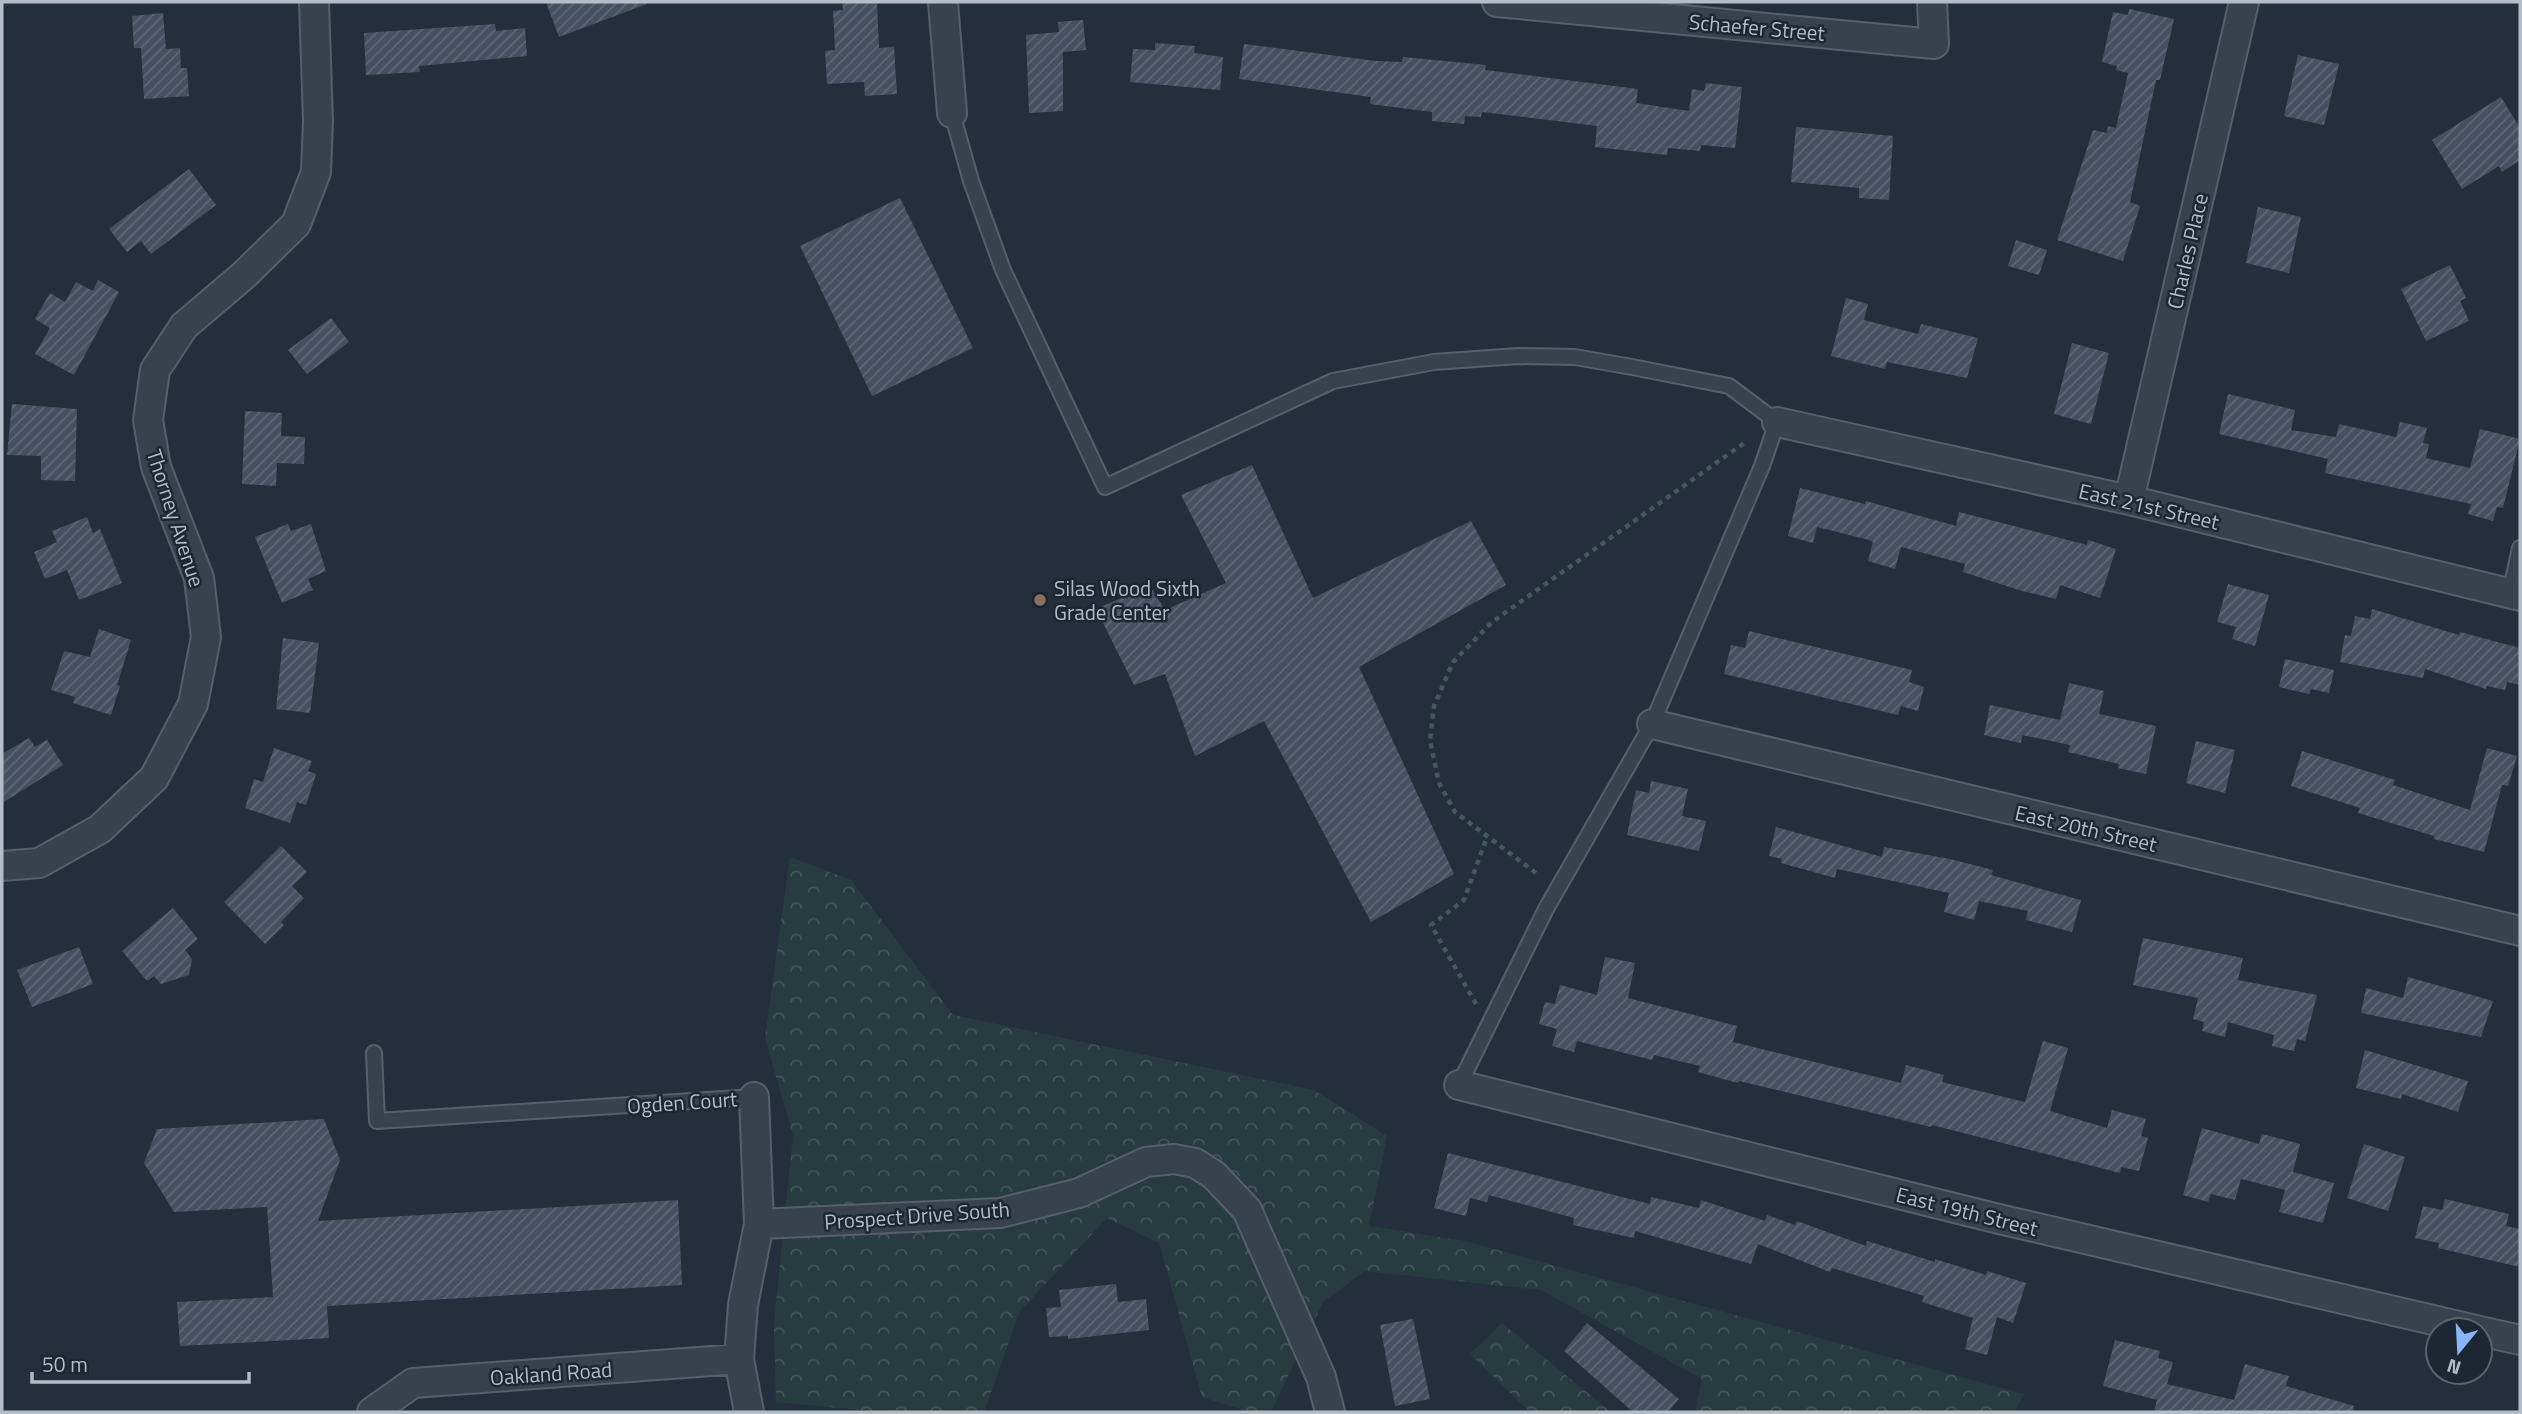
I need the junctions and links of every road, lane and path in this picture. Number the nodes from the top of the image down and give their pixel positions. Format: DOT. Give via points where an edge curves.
graph roads {
  1 [pos="314,2"];
  2 [pos="943,2"];
  3 [pos="1497,2"];
  4 [pos="1932,2"];
  5 [pos="2245,2"];
  6 [pos="1620,8"];
  7 [pos="952,113"];
  8 [pos="1777,422"];
  9 [pos="1752,438"];
  10 [pos="2129,500"];
  11 [pos="2520,548"];
  12 [pos="2515,595"];
  13 [pos="1652,724"];
  14 [pos="1488,837"];
  15 [pos="2,866"];
  16 [pos="1536,873"];
  17 [pos="2520,931"];
  18 [pos="1477,1005"];
  19 [pos="374,1053"];
  20 [pos="1459,1085"];
  21 [pos="754,1097"];
  22 [pos="759,1224"];
  23 [pos="2424,1317"];
  24 [pos="2494,1334"];
  25 [pos="2520,1340"];
  26 [pos="739,1359"];
  27 [pos="372,1412"];
  28 [pos="749,1412"];
  29 [pos="1330,1412"];
  1 -- 15 [label="street, Thorney Avenue" via="316,173 296,224 184,326 155,370 148,420 156,467 199,578 206,637 193,704 155,778 100,828 39,863"];
  2 -- 7 [label="street"];
  3 -- 6 [label="street, Schaefer Street"];
  4 -- 6 [label="street, Schaefer Street" via="1934,44"];
  5 -- 10 [label="street, Charles Place"];
  7 -- 8 [label="lane" via="1003,270 1105,487 1333,381 1434,362 1575,357 1730,386"];
  8 -- 10 [label="street, East 21st Street"];
  8 -- 13 [label="lane"];
  9 -- 14 [label="path" via="1492,622 1453,662 1434,706 1430,740 1439,783 1455,811"];
  10 -- 12 [label="street, East 21st Street"];
  11 -- 12 [label="lane"];
  13 -- 17 [label="street, East 20th Street"];
  13 -- 20 [label="lane" via="1546,909"];
  14 -- 16 [label="path"];
  14 -- 18 [label="path" via="1464,900 1431,925"];
  19 -- 21 [label="lane, Ogden Court" via="377,1121"];
  20 -- 23 [label="street, East 19th Street" via="1999,1219"];
  21 -- 22 [label="street, Ogden Court"];
  22 -- 26 [label="street, Ogden Court" via="743,1306"];
  22 -- 29 [label="street, Prospect Drive South" via="1000,1213 1079,1193 1146,1162 1174,1159 1195,1163 1214,1175 1247,1210 1321,1377"];
  24 -- 25 [label="street, East 19th Street"];
  26 -- 27 [label="street, Oakland Road" via="413,1383"];
  26 -- 28 [label="street, Ogden Court"];
}
